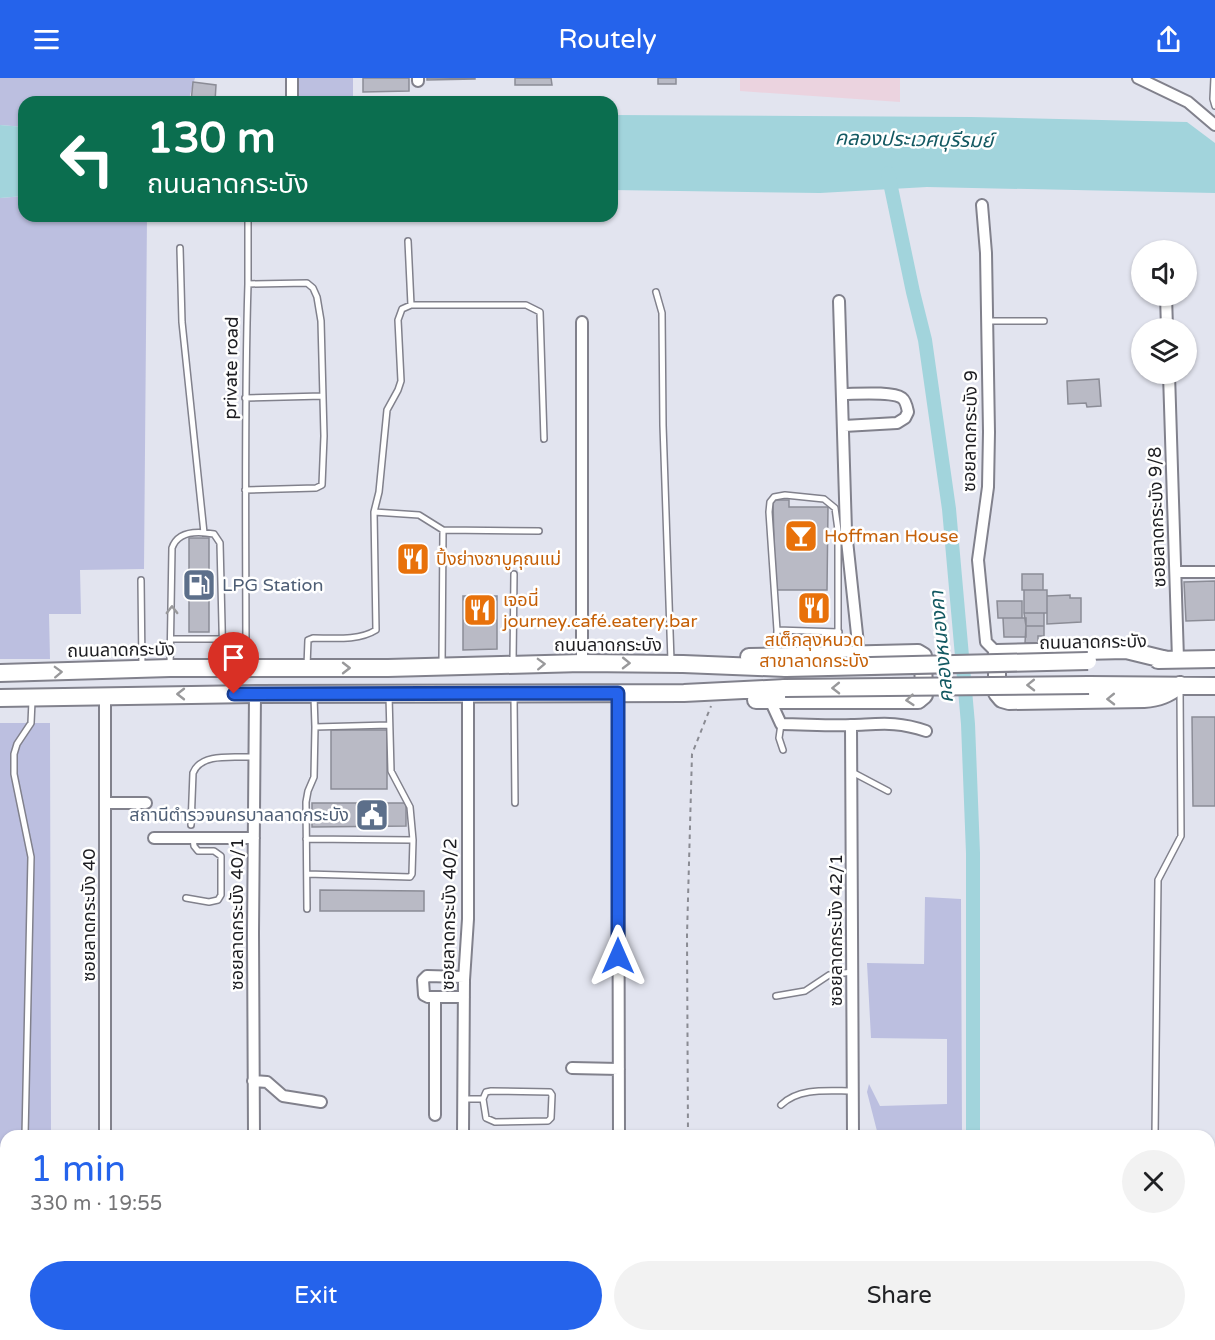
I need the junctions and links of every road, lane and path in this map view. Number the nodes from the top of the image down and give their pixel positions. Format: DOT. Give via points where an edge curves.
graph roads {
  1 [pos="292,78"];
  2 [pos="1138,78"];
  3 [pos="1214,78"];
  4 [pos="292,96"];
  5 [pos="1215,106"];
  6 [pos="1215,125"];
  7 [pos="982,205"];
  8 [pos="248,222"];
  9 [pos="408,241"];
  10 [pos="180,248"];
  11 [pos="248,284"];
  12 [pos="656,292"];
  13 [pos="839,301"];
  14 [pos="411,305"];
  15 [pos="987,321"];
  16 [pos="1044,321"];
  17 [pos="582,322"];
  18 [pos="1169,384"];
  19 [pos="843,394"];
  20 [pos="323,396"];
  21 [pos="245,398"];
  22 [pos="844,426"];
  23 [pos="544,439"];
  24 [pos="245,490"];
  25 [pos="374,512"];
  26 [pos="443,530"];
  27 [pos="539,531"];
  28 [pos="204,533"];
  29 [pos="1215,572"];
  30 [pos="1176,573"];
  31 [pos="514,574"];
  32 [pos="141,580"];
  33 [pos="777,630"];
  34 [pos="839,632"];
  35 [pos="172,639"];
  36 [pos="224,639"];
  37 [pos="997,652"];
  38 [pos="838,653"];
  39 [pos="859,653"];
  40 [pos="1215,659"];
  41 [pos="1173,660"];
  42 [pos="781,662"];
  43 [pos="582,663"];
  44 [pos="677,664"];
  45 [pos="513,665"];
  46 [pos="442,667"];
  47 [pos="170,668"];
  48 [pos="246,668"];
  49 [pos="307,668"];
  50 [pos="388,668"];
  51 [pos="141,669"];
  52 [pos="223,669"];
  53 [pos="0,673"];
  54 [pos="1180,685"];
  55 [pos="1215,686"];
  56 [pos="514,692"];
  57 [pos="468,693"];
  58 [pos="618,693"];
  59 [pos="684,693"];
  60 [pos="255,694"];
  61 [pos="389,694"];
  62 [pos="105,695"];
  63 [pos="314,695"];
  64 [pos="32,696"];
  65 [pos="0,698"];
  66 [pos="714,698"];
  67 [pos="770,700"];
  68 [pos="781,724"];
  69 [pos="389,725"];
  70 [pos="850,725"];
  71 [pos="315,727"];
  72 [pos="926,731"];
  73 [pos="783,750"];
  74 [pos="255,757"];
  75 [pos="852,772"];
  76 [pos="888,790"];
  77 [pos="106,803"];
  78 [pos="146,803"];
  79 [pos="515,804"];
  80 [pos="190,825"];
  81 [pos="154,838"];
  82 [pos="193,838"];
  83 [pos="254,838"];
  84 [pos="306,839"];
  85 [pos="413,840"];
  86 [pos="307,874"];
  87 [pos="186,898"];
  88 [pos="307,909"];
  89 [pos="852,972"];
  90 [pos="464,977"];
  91 [pos="776,996"];
  92 [pos="435,997"];
  93 [pos="464,997"];
  94 [pos="572,1068"];
  95 [pos="619,1069"];
  96 [pos="253,1081"];
  97 [pos="853,1091"];
  98 [pos="463,1099"];
  99 [pos="483,1099"];
  100 [pos="321,1102"];
  101 [pos="781,1105"];
  102 [pos="435,1115"];
  103 [pos="25,1130"];
  104 [pos="105,1130"];
  105 [pos="254,1130"];
  106 [pos="463,1130"];
  107 [pos="619,1130"];
  108 [pos="688,1130"];
  109 [pos="853,1130"];
  110 [pos="1155,1130"];
  1 -- 4 [label="street"];
  2 -- 6 [label="street" via="1188,102"];
  3 -- 5 [label="lane"];
  7 -- 15 [label="street, ซอยลาดกระบัง 9"];
  8 -- 11 [label="lane, private road"];
  9 -- 14 [label="lane"];
  10 -- 28 [label="lane" via="182,322"];
  11 -- 20 [label="lane" via="307,283 313,288 321,321"];
  11 -- 21 [label="lane, private road"];
  12 -- 44 [label="lane" via="662,313"];
  13 -- 19 [label="street"];
  14 -- 23 [label="lane" via="526,304 540,312"];
  14 -- 25 [label="lane" via="402,309 398,320 401,381 387,411"];
  15 -- 16 [label="lane"];
  15 -- 37 [label="street, ซอยลาดกระบัง 9" via="989,464 978,560 987,642"];
  17 -- 43 [label="street"];
  18 -- 30 [label="street, ซอยลาดกระบัง 9/8"];
  19 -- 22 [label="street"];
  19 -- 22 [label="street" via="902,398 908,412 897,423"];
  20 -- 21 [label="lane"];
  20 -- 24 [label="lane" via="320,487"];
  21 -- 24 [label="lane, private road"];
  22 -- 39 [label="street" via="846,531"];
  24 -- 48 [label="lane, private road"];
  25 -- 26 [label="lane" via="419,515"];
  25 -- 49 [label="lane" via="376,630 351,637 308,640"];
  26 -- 27 [label="lane"];
  26 -- 46 [label="lane"];
  35 -- 28 [label="lane, one-way" via="172,548 178,537"];
  28 -- 36 [label="lane" via="214,534 220,543"];
  29 -- 30 [label="street"];
  30 -- 41 [label="street, ซอยลาดกระบัง 9/8"];
  31 -- 45 [label="lane"];
  32 -- 51 [label="lane"];
  33 -- 34 [label="lane"];
  33 -- 34 [label="lane" via="769,512 774,497 784,495 824,498 835,508"];
  33 -- 42 [label="lane"];
  34 -- 38 [label="lane"];
  35 -- 36 [label="lane"];
  35 -- 47 [label="lane"];
  36 -- 52 [label="lane"];
  37 -- 41 [label="main road" via="1126,650"];
  54 -- 37 [label="main road, one-way" via="1169,694 1152,699 1009,701 997,693"];
  38 -- 39 [label="main road"];
  38 -- 42 [label="main road"];
  39 -- 67 [label="main road, one-way" via="922,654 923,698"];
  40 -- 41 [label="main road, ถนนลาดกระบัง"];
  41 -- 42 [label="main road, ถนนลาดกระบัง, bridge"];
  42 -- 44 [label="main road, ถนนลาดกระบัง"];
  43 -- 44 [label="main road, ถนนลาดกระบัง, one-way"];
  45 -- 43 [label="main road, ถนนลาดกระบัง, one-way"];
  45 -- 46 [label="main road, ถนนลาดกระบัง"];
  46 -- 50 [label="main road, ถนนลาดกระบัง"];
  47 -- 51 [label="main road, ถนนลาดกระบัง"];
  47 -- 52 [label="main road, ถนนลาดกระบัง"];
  48 -- 49 [label="main road, ถนนลาดกระบัง"];
  48 -- 52 [label="main road, ถนนลาดกระบัง"];
  49 -- 50 [label="main road, ถนนลาดกระบัง, one-way"];
  50 -- 61 [label="main road"];
  53 -- 51 [label="main road, ถนนลาดกระบัง, one-way"];
  54 -- 55 [label="main road"];
  54 -- 59 [label="main road, one-way, bridge" via="785,688"];
  54 -- 110 [label="lane" via="1181,836 1158,880"];
  56 -- 57 [label="main road"];
  56 -- 58 [label="main road"];
  56 -- 79 [label="lane"];
  57 -- 61 [label="main road"];
  57 -- 90 [label="street, ซอยลาดกระบัง 40/2" via="468,920"];
  58 -- 59 [label="main road"];
  58 -- 95 [label="street"];
  59 -- 66 [label="main road"];
  60 -- 62 [label="main road, one-way"];
  60 -- 63 [label="main road"];
  60 -- 74 [label="street, ซอยลาดกระบัง 40/1"];
  61 -- 63 [label="main road"];
  61 -- 69 [label="lane"];
  62 -- 64 [label="main road"];
  62 -- 77 [label="street, ซอยลาดกระบัง 40"];
  63 -- 71 [label="lane"];
  64 -- 65 [label="main road"];
  64 -- 103 [label="lane" via="31,723 14,754 14,774 31,857"];
  66 -- 67 [label="main road"];
  66 -- 108 [label="path" via="692,754 687,935"];
  67 -- 68 [label="street"];
  68 -- 70 [label="street"];
  68 -- 73 [label="lane" via="779,738"];
  69 -- 71 [label="lane"];
  69 -- 85 [label="lane" via="391,771 410,807"];
  70 -- 72 [label="street" via="908,724"];
  70 -- 75 [label="street, ซอยลาดกระบัง 42/1"];
  71 -- 84 [label="lane" via="314,777 306,802"];
  74 -- 80 [label="lane" via="210,759 195,766"];
  74 -- 83 [label="street, ซอยลาดกระบัง 40/1"];
  75 -- 76 [label="lane"];
  75 -- 89 [label="street, ซอยลาดกระบัง 42/1"];
  77 -- 78 [label="street"];
  77 -- 104 [label="street, ซอยลาดกระบัง 40"];
  81 -- 82 [label="street"];
  82 -- 83 [label="street"];
  82 -- 87 [label="lane" via="198,851 214,851 221,856 221,895 209,902"];
  83 -- 96 [label="street, ซอยลาดกระบัง 40/1"];
  84 -- 85 [label="lane"];
  84 -- 86 [label="lane"];
  85 -- 86 [label="lane" via="410,877"];
  86 -- 88 [label="lane"];
  89 -- 91 [label="lane" via="829,975 805,991"];
  89 -- 97 [label="street, ซอยลาดกระบัง 42/1"];
  90 -- 92 [label="street" via="424,977 424,995"];
  90 -- 93 [label="street, ซอยลาดกระบัง 40/2"];
  92 -- 93 [label="street"];
  92 -- 102 [label="street"];
  93 -- 98 [label="street, ซอยลาดกระบัง 40/2"];
  94 -- 95 [label="street"];
  95 -- 107 [label="street"];
  96 -- 100 [label="street" via="267,1082 283,1096"];
  96 -- 105 [label="street, ซอยลาดกระบัง 40/1"];
  97 -- 101 [label="lane" via="800,1094"];
  97 -- 109 [label="street, ซอยลาดกระบัง 42/1"];
  98 -- 99 [label="lane"];
  98 -- 106 [label="street, ซอยลาดกระบัง 40/2"];
  99 -- 99 [label="lane" via="486,1118 495,1122 551,1118 550,1092 491,1090"];
}
